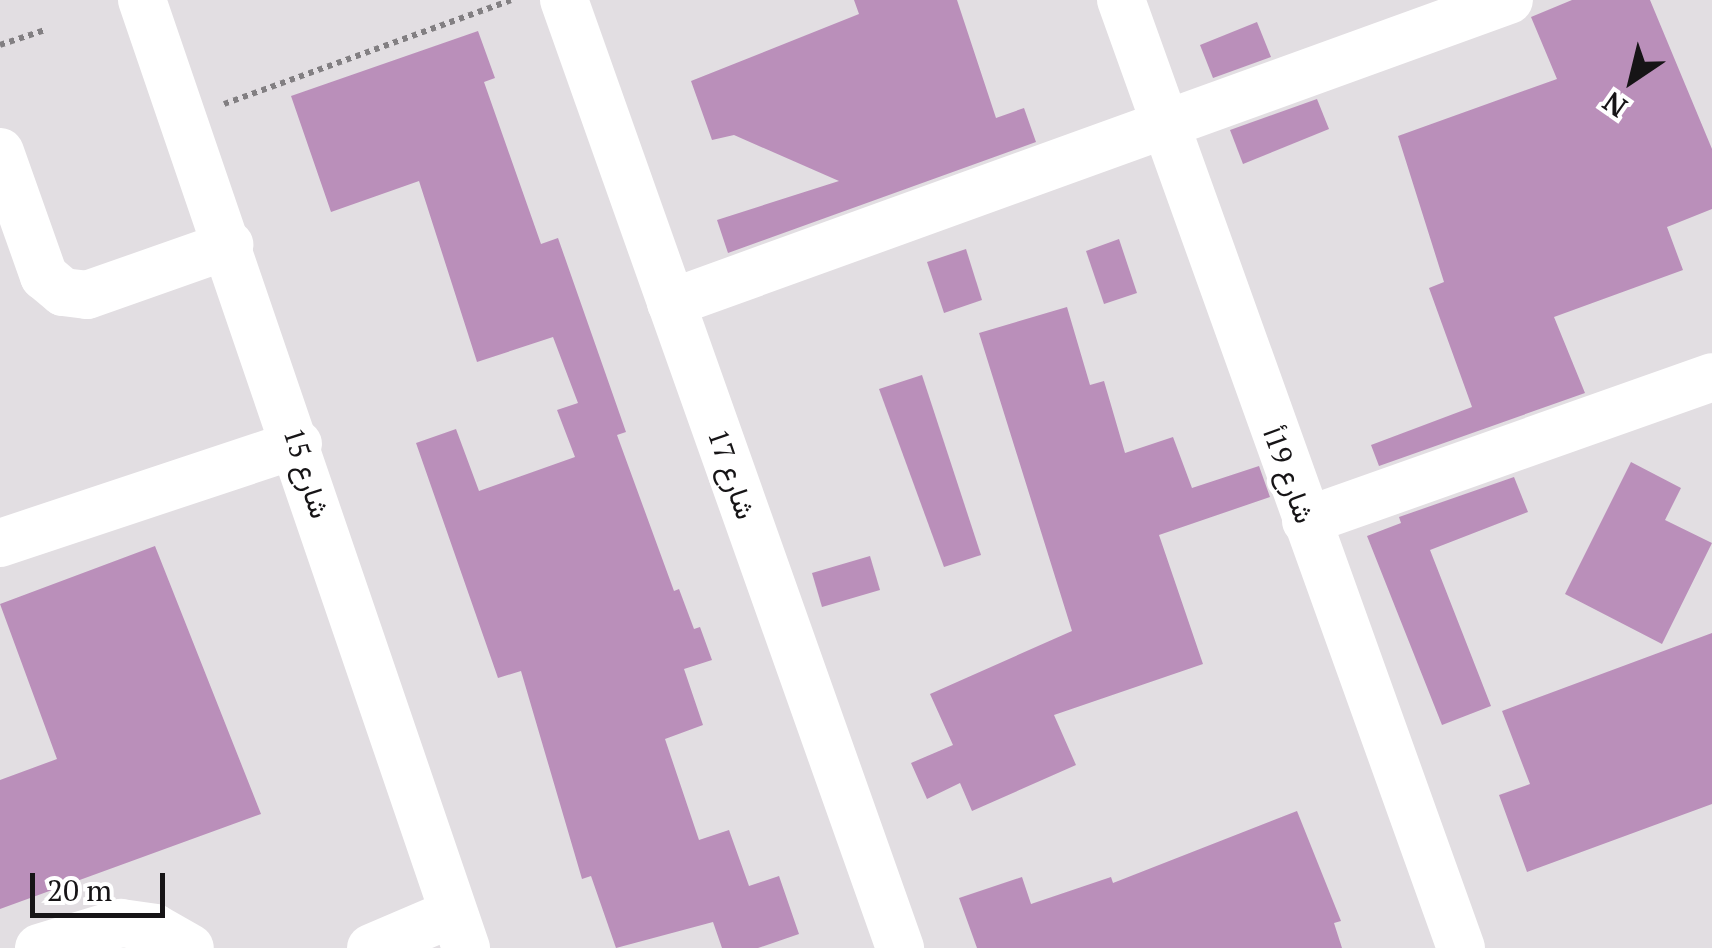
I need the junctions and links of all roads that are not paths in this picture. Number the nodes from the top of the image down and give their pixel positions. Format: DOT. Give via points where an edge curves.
graph roads {
  1 [pos="142,0"];
  2 [pos="564,0"];
  3 [pos="1121,0"];
  4 [pos="1508,0"];
  5 [pos="1164,125"];
  6 [pos="0,152"];
  7 [pos="229,245"];
  8 [pos="672,303"];
  9 [pos="1712,377"];
  10 [pos="298,444"];
  11 [pos="1306,521"];
  12 [pos="0,543"];
  13 [pos="459,930"];
  14 [pos="39,948"];
  15 [pos="190,948"];
  16 [pos="371,948"];
  17 [pos="900,948"];
  18 [pos="1461,948"];
  1 -- 7 [label="street, شارع 15"];
  2 -- 8 [label="street, شارع 17"];
  3 -- 5 [label="street, شارع 19أ"];
  4 -- 5 [label="street"];
  5 -- 8 [label="street"];
  5 -- 11 [label="street, شارع 19أ"];
  6 -- 7 [label="street" via="52,285 87,295"];
  7 -- 10 [label="street, شارع 15"];
  8 -- 17 [label="street, شارع 17"];
  9 -- 11 [label="street"];
  10 -- 12 [label="street"];
  10 -- 13 [label="street, شارع 15"];
  11 -- 18 [label="street, شارع 19أ"];
  13 -- 16 [label="street"];
  14 -- 15 [label="street" via="121,924 155,928"];
}
